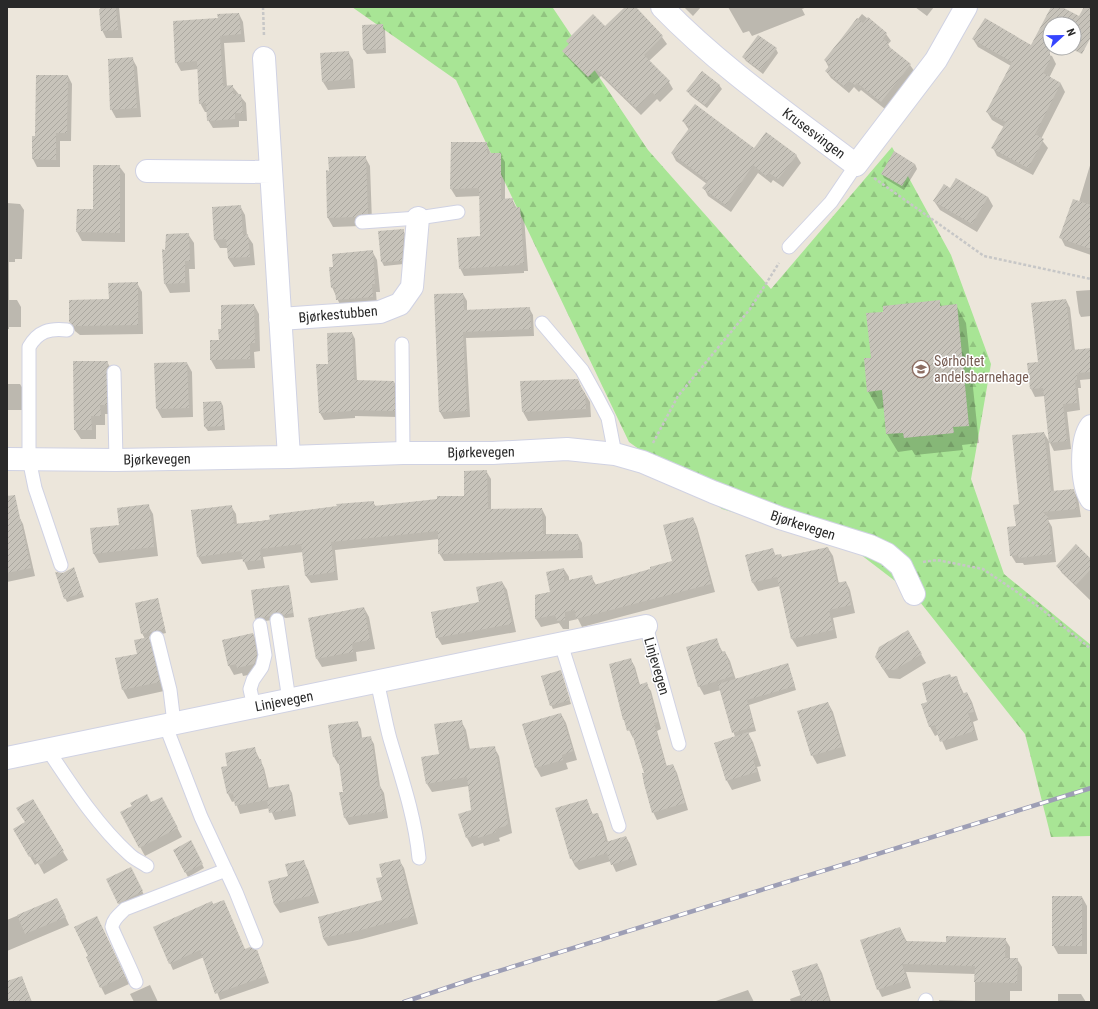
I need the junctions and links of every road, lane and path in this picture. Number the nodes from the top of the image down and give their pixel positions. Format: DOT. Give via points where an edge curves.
graph roads {
  1 [pos="263,7"];
  2 [pos="662,7"];
  3 [pos="966,7"];
  4 [pos="264,58"];
  5 [pos="856,165"];
  6 [pos="147,171"];
  7 [pos="272,172"];
  8 [pos="458,212"];
  9 [pos="418,218"];
  10 [pos="362,222"];
  11 [pos="789,247"];
  12 [pos="1091,279"];
  13 [pos="280,319"];
  14 [pos="542,322"];
  15 [pos="67,330"];
  16 [pos="402,344"];
  17 [pos="114,372"];
  18 [pos="1091,426"];
  19 [pos="403,453"];
  20 [pos="615,454"];
  21 [pos="289,457"];
  22 [pos="29,458"];
  23 [pos="7,459"];
  24 [pos="116,460"];
  25 [pos="644,462"];
  26 [pos="1091,499"];
  27 [pos="61,565"];
  28 [pos="901,566"];
  29 [pos="914,594"];
  30 [pos="277,620"];
  31 [pos="260,625"];
  32 [pos="646,626"];
  33 [pos="157,638"];
  34 [pos="561,644"];
  35 [pos="1091,649"];
  36 [pos="377,682"];
  37 [pos="288,700"];
  38 [pos="254,707"];
  39 [pos="169,723"];
  40 [pos="679,744"];
  41 [pos="48,750"];
  42 [pos="7,758"];
  43 [pos="619,826"];
  44 [pos="419,858"];
  45 [pos="147,866"];
  46 [pos="226,870"];
  47 [pos="256,942"];
  48 [pos="136,982"];
  1 -- 4 [label="path"];
  2 -- 5 [label="street, Krusesvingen" via="686,32 740,76"];
  3 -- 5 [label="street, Krusesvingen" via="936,60"];
  4 -- 7 [label="street, Bjørkestubben"];
  5 -- 11 [label="lane" via="831,202"];
  5 -- 12 [label="path" via="984,256"];
  6 -- 7 [label="street"];
  7 -- 13 [label="street, Bjørkestubben"];
  8 -- 9 [label="lane"];
  9 -- 10 [label="lane"];
  9 -- 13 [label="street, Bjørkestubben" via="412,288 400,304 380,312"];
  11 -- 25 [label="path" via="750,309 678,396"];
  13 -- 21 [label="street, Bjørkestubben"];
  14 -- 20 [label="lane" via="582,370 597,397 608,418"];
  15 -- 22 [label="lane" via="46,330 33,340 29,347"];
  16 -- 19 [label="lane"];
  17 -- 24 [label="lane"];
  18 -- 26 [label="street" via="1087,432 1083,465 1087,493"];
  19 -- 20 [label="street, Bjørkevegen" via="567,449"];
  19 -- 21 [label="street, Bjørkevegen"];
  20 -- 25 [label="street, Bjørkevegen"];
  21 -- 24 [label="street, Bjørkevegen"];
  22 -- 23 [label="street, Bjørkevegen"];
  22 -- 24 [label="street, Bjørkevegen"];
  22 -- 27 [label="lane" via="35,488"];
  25 -- 28 [label="street, Bjørkevegen" via="780,518 870,546 887,554"];
  28 -- 29 [label="street, Bjørkevegen"];
  28 -- 35 [label="path" via="937,560 983,569 1039,607"];
  30 -- 37 [label="lane"];
  31 -- 38 [label="lane" via="265,656 250,689"];
  32 -- 34 [label="street, Linjevegen"];
  32 -- 40 [label="lane, Linjevegen"];
  33 -- 39 [label="lane" via="170,690"];
  34 -- 36 [label="street, Linjevegen"];
  34 -- 43 [label="lane"];
  36 -- 37 [label="street, Linjevegen"];
  36 -- 44 [label="lane" via="390,738 408,795"];
  37 -- 38 [label="street, Linjevegen"];
  38 -- 39 [label="street, Linjevegen"];
  39 -- 41 [label="street, Linjevegen"];
  39 -- 46 [label="lane" via="201,817"];
  41 -- 42 [label="street, Linjevegen"];
  41 -- 45 [label="lane" via="113,837 130,856"];
  46 -- 47 [label="lane"];
  46 -- 48 [label="lane" via="125,909 116,917 112,927"];
}
